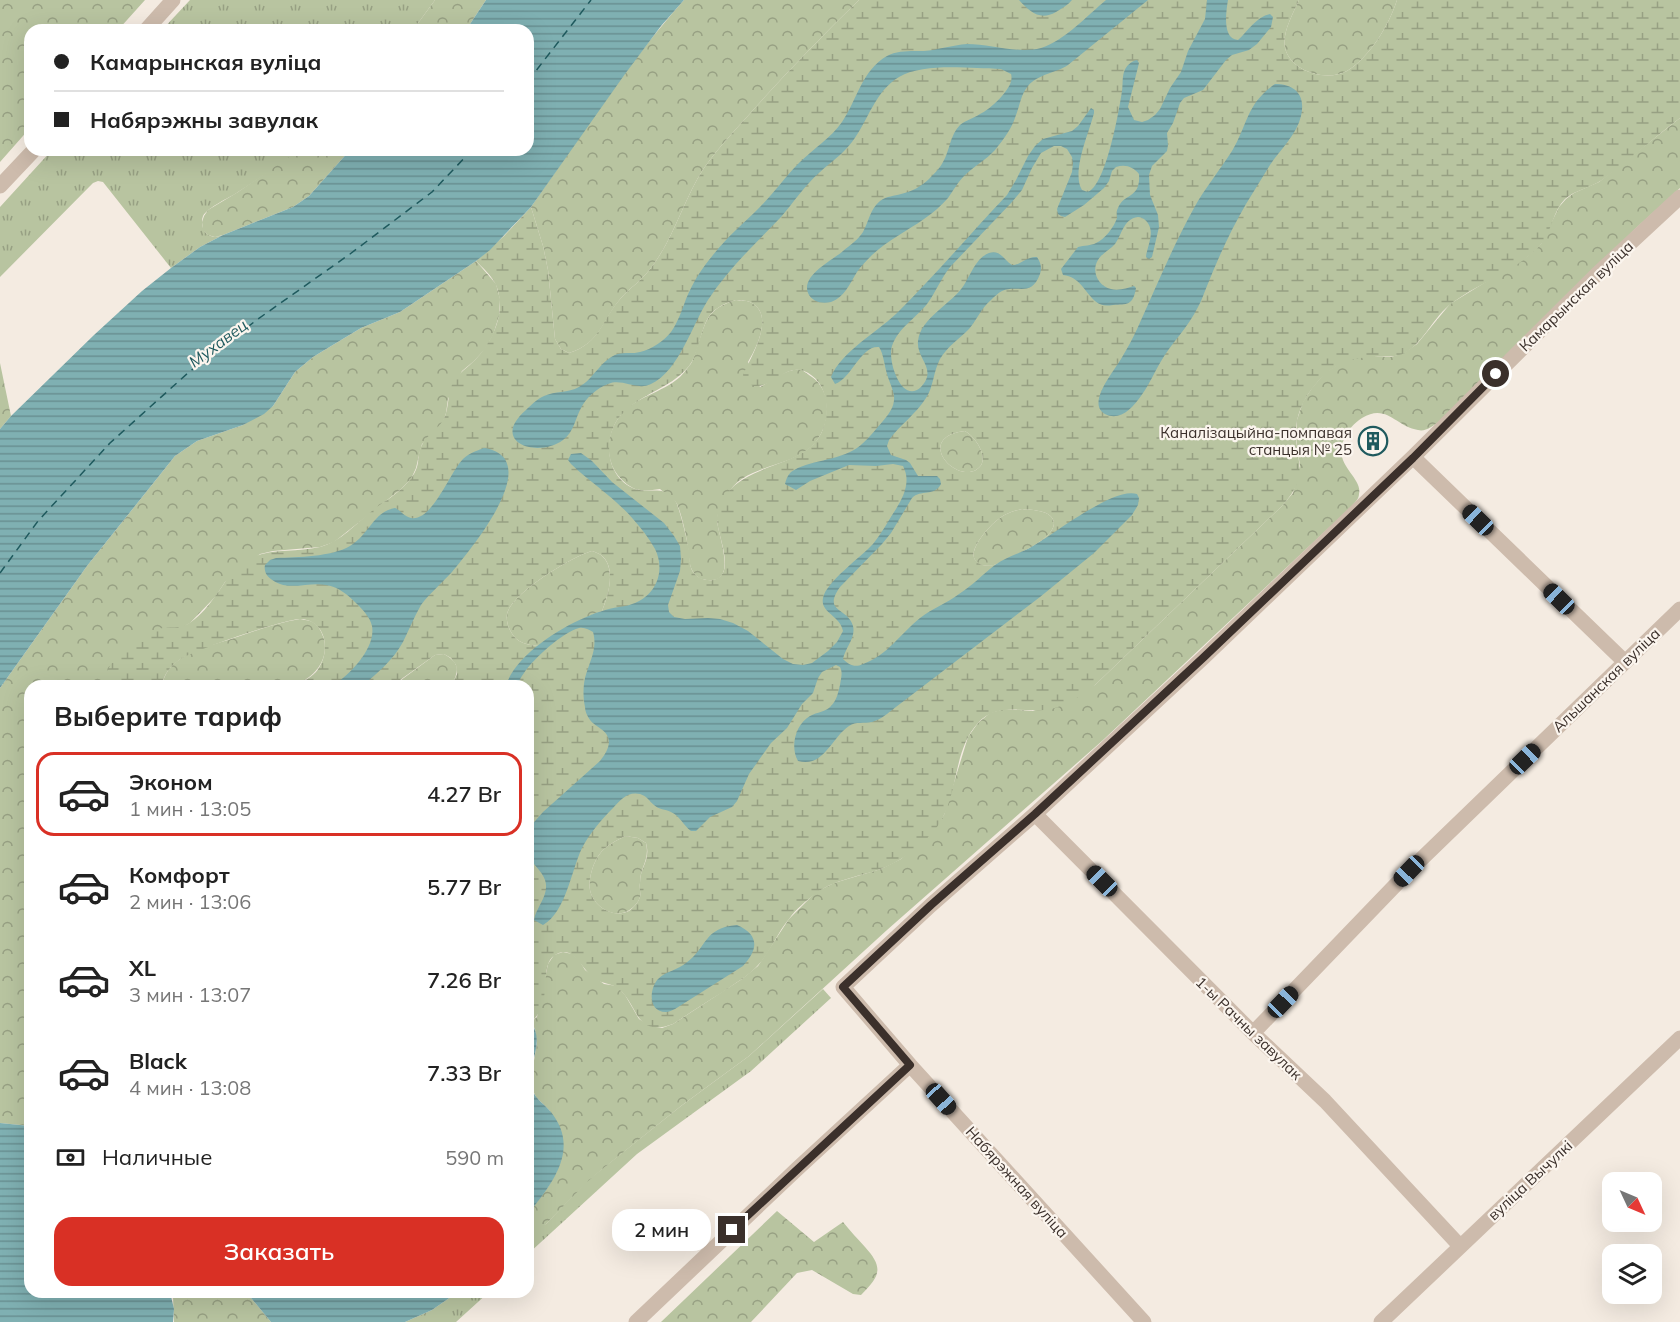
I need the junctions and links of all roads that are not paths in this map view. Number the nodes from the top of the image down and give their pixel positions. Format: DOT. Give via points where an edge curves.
graph roads {
  1 [pos="173,0"];
  2 [pos="151,24"];
  3 [pos="28,156"];
  4 [pos="0,186"];
  5 [pos="1680,197"];
  6 [pos="1413,458"];
  7 [pos="1680,609"];
  8 [pos="1624,662"];
  9 [pos="1035,814"];
  10 [pos="843,987"];
  11 [pos="1253,1033"];
  12 [pos="1680,1038"];
  13 [pos="910,1065"];
  14 [pos="1460,1246"];
  15 [pos="636,1322"];
  16 [pos="1144,1322"];
  17 [pos="1381,1322"];
  1 -- 2 [label="street"];
  3 -- 4 [label="street"];
  5 -- 6 [label="street, Камарынская вуліца"];
  6 -- 8 [label="street"];
  6 -- 9 [label="street, Камарынская вуліца"];
  7 -- 8 [label="street, Альшанская вуліца"];
  8 -- 11 [label="street, Альшанская вуліца" via="1409,871"];
  9 -- 10 [label="street, Камарынская вуліца"];
  9 -- 11 [label="street, 1-ы Рачны завулак"];
  10 -- 13 [label="street, Набярэжная вуліца"];
  11 -- 14 [label="street, 1-ы Рачны завулак" via="1325,1101"];
  12 -- 14 [label="street, вуліца Вычулкі"];
  13 -- 15 [label="street"];
  13 -- 16 [label="street, Набярэжная вуліца"];
  14 -- 17 [label="street, вуліца Вычулкі"];
}
